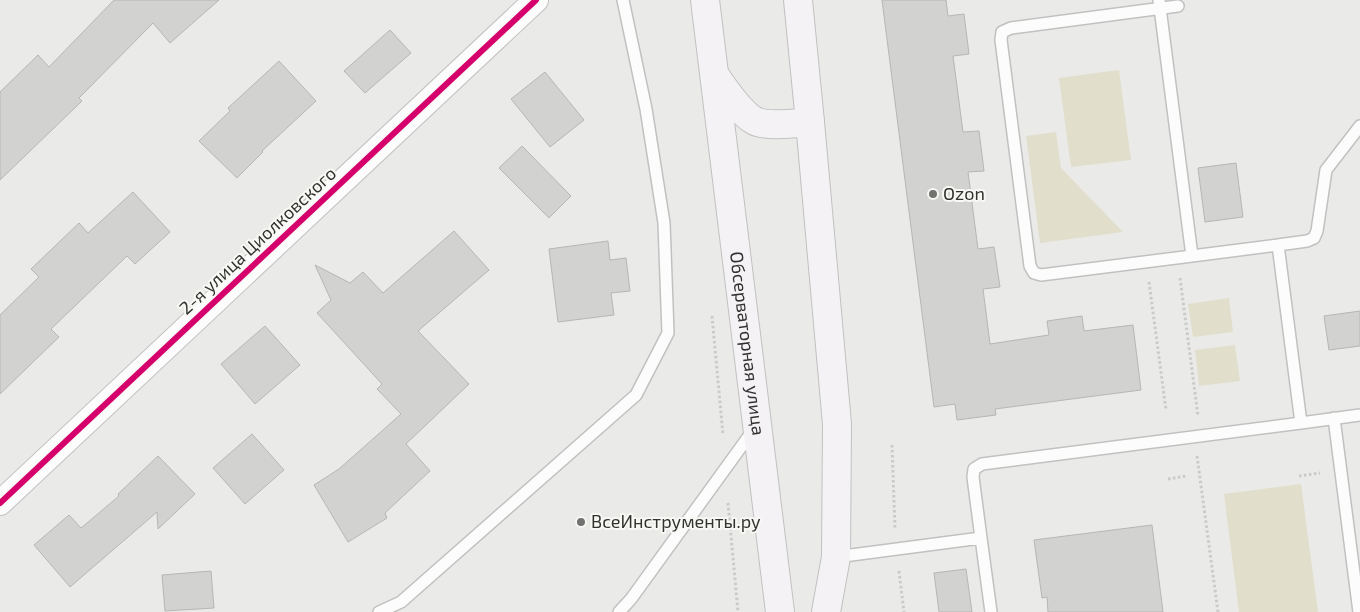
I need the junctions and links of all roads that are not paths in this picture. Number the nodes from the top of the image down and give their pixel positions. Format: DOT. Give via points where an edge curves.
graph roads {
  1 [pos="536,0"];
  2 [pos="623,0"];
  3 [pos="705,0"];
  4 [pos="798,0"];
  5 [pos="1159,4"];
  6 [pos="1178,6"];
  7 [pos="715,76"];
  8 [pos="810,122"];
  9 [pos="1360,126"];
  10 [pos="1278,245"];
  11 [pos="1192,256"];
  12 [pos="1360,415"];
  13 [pos="1334,418"];
  14 [pos="1302,423"];
  15 [pos="757,426"];
  16 [pos="0,503"];
  17 [pos="981,538"];
  18 [pos="836,557"];
  19 [pos="379,612"];
  20 [pos="619,612"];
  21 [pos="780,612"];
  22 [pos="826,612"];
  23 [pos="991,612"];
  24 [pos="1359,612"];
  1 -- 16 [label="street, 2-я улица Циолковского"];
  2 -- 19 [label="lane" via="646,109 664,223 668,333 636,395 401,602"];
  3 -- 7 [label="main road, Обсерваторная улица"];
  4 -- 8 [label="main road"];
  5 -- 6 [label="lane"];
  5 -- 11 [label="lane"];
  5 -- 11 [label="lane" via="1002,32 1030,266 1034,273 1041,275"];
  7 -- 8 [label="main road, Обсерваторная улица" via="739,108 756,122 786,125"];
  7 -- 15 [label="main road, Обсерваторная улица"];
  8 -- 18 [label="main road" via="837,424"];
  9 -- 10 [label="lane" via="1326,170 1314,238"];
  10 -- 11 [label="lane"];
  10 -- 14 [label="lane"];
  12 -- 13 [label="lane"];
  13 -- 14 [label="lane"];
  13 -- 24 [label="lane"];
  14 -- 17 [label="lane" via="982,464 974,469 973,477"];
  15 -- 20 [label="lane"];
  15 -- 21 [label="main road, Обсерваторная улица"];
  17 -- 18 [label="lane"];
  17 -- 23 [label="lane"];
  18 -- 22 [label="main road"];
}
